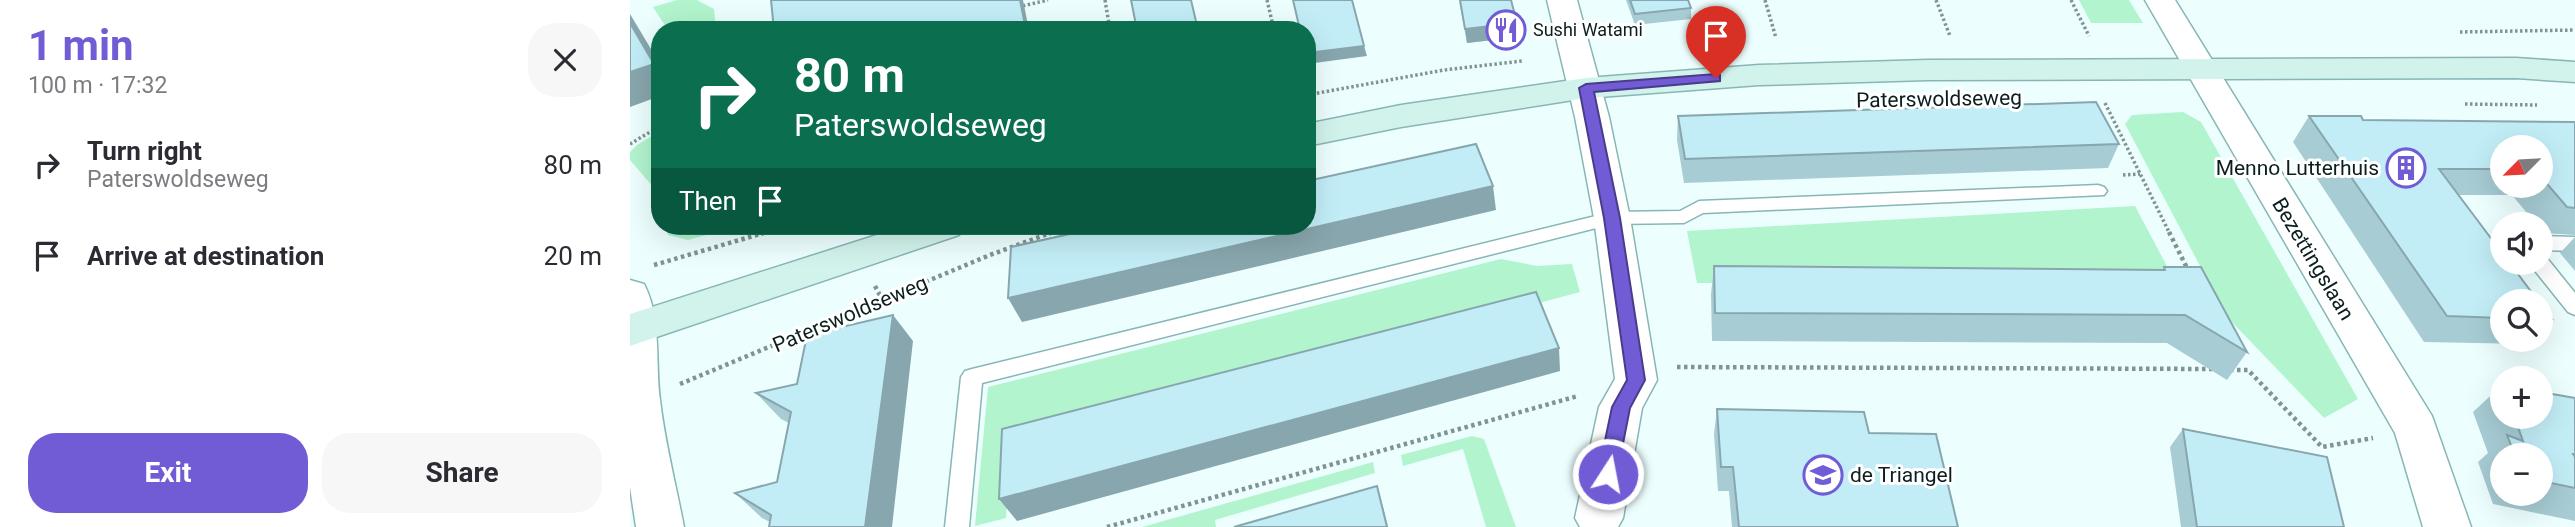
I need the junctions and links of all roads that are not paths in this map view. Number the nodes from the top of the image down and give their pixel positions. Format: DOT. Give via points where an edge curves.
graph roads {
  1 [pos="1562,0"];
  2 [pos="2160,0"];
  3 [pos="2575,62"];
  4 [pos="2516,68"];
  5 [pos="2202,70"];
  6 [pos="2575,72"];
  7 [pos="1586,88"];
  8 [pos="1316,133"];
  9 [pos="2098,191"];
  10 [pos="1612,218"];
  11 [pos="916,235"];
  12 [pos="2553,243"];
  13 [pos="2575,244"];
  14 [pos="2549,275"];
  15 [pos="2575,307"];
  16 [pos="634,319"];
  17 [pos="1599,518"];
  18 [pos="660,527"];
  19 [pos="957,527"];
  20 [pos="2447,527"];
  1 -- 7 [label="street"];
  2 -- 5 [label="street, Bezettingslaan"];
  3 -- 4 [label="main road, Paterswoldseweg"];
  4 -- 5 [label="main road, Paterswoldseweg"];
  4 -- 6 [label="main road, Paterswoldseweg"];
  5 -- 7 [label="main road, Paterswoldseweg" via="1844,71"];
  5 -- 20 [label="street, Bezettingslaan" via="2416,429"];
  7 -- 8 [label="main road, Paterswoldseweg"];
  7 -- 10 [label="street"];
  9 -- 10 [label="lane" via="1699,207 1684,217"];
  10 -- 17 [label="street" via="1636,380 1621,407"];
  10 -- 19 [label="lane" via="972,377"];
  11 -- 16 [label="main road" via="743,295"];
  12 -- 13 [label="lane"];
  14 -- 15 [label="lane"];
  16 -- 18 [label="street" via="638,400"];
}
